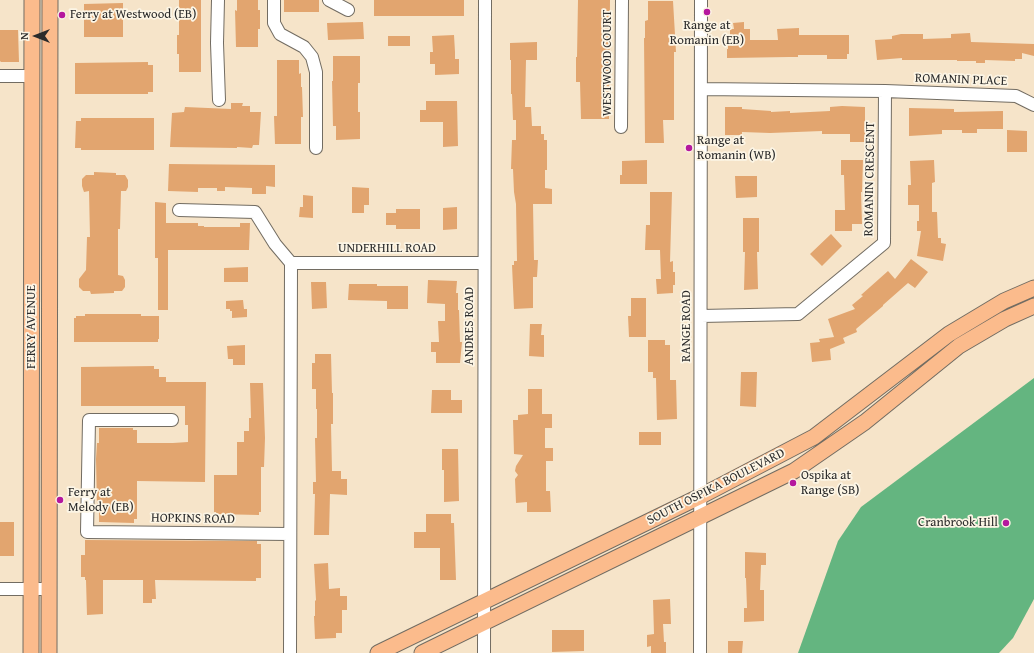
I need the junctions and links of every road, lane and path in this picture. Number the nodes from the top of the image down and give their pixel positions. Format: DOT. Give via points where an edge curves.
graph roads {
  1 [pos="32,0"];
  2 [pos="50,0"];
  3 [pos="218,0"];
  4 [pos="274,0"];
  5 [pos="329,0"];
  6 [pos="485,0"];
  7 [pos="622,0"];
  8 [pos="701,0"];
  9 [pos="348,10"];
  10 [pos="0,76"];
  11 [pos="32,76"];
  12 [pos="701,88"];
  13 [pos="885,90"];
  14 [pos="220,100"];
  15 [pos="1034,105"];
  16 [pos="621,127"];
  17 [pos="316,148"];
  18 [pos="179,210"];
  19 [pos="291,263"];
  20 [pos="484,263"];
  21 [pos="1034,288"];
  22 [pos="1034,306"];
  23 [pos="701,316"];
  24 [pos="172,420"];
  25 [pos="701,496"];
  26 [pos="700,517"];
  27 [pos="290,534"];
  28 [pos="0,589"];
  29 [pos="32,589"];
  30 [pos="49,589"];
  31 [pos="484,602"];
  32 [pos="484,623"];
  33 [pos="31,653"];
  34 [pos="49,653"];
  35 [pos="290,653"];
  36 [pos="378,653"];
  37 [pos="422,653"];
  38 [pos="484,653"];
  39 [pos="700,653"];
  1 -- 11 [label="main road, FERRY AVENUE"];
  2 -- 30 [label="main road, FERRY AVENUE"];
  3 -- 14 [label="street"];
  4 -- 17 [label="street" via="274,23 280,34 304,47 312,57 316,72"];
  5 -- 9 [label="street"];
  6 -- 20 [label="street, ANDRES ROAD"];
  7 -- 16 [label="street, WESTWOOD COURT"];
  8 -- 12 [label="street, RANGE ROAD"];
  10 -- 11 [label="street"];
  11 -- 29 [label="main road, FERRY AVENUE"];
  12 -- 13 [label="street"];
  12 -- 23 [label="street, RANGE ROAD"];
  13 -- 15 [label="street, ROMANIN PLACE" via="1016,96"];
  13 -- 23 [label="street, ROMANIN CRESCENT" via="884,243 798,314"];
  18 -- 19 [label="street" via="256,212 275,244"];
  19 -- 20 [label="street, UNDERHILL ROAD"];
  19 -- 27 [label="street"];
  20 -- 31 [label="street, ANDRES ROAD"];
  21 -- 25 [label="main road, SOUTH OSPIKA BOULEVARD" via="1004,301 949,334 814,437"];
  22 -- 26 [label="main road, SOUTH OSPIKA BOULEVARD" via="1005,319 959,346 865,422 794,471"];
  23 -- 25 [label="street, RANGE ROAD"];
  24 -- 27 [label="street, HOPKINS ROAD" via="89,420 87,532"];
  25 -- 26 [label="street, RANGE ROAD"];
  25 -- 31 [label="main road, SOUTH OSPIKA BOULEVARD"];
  26 -- 32 [label="main road, SOUTH OSPIKA BOULEVARD"];
  26 -- 39 [label="street, RANGE ROAD"];
  27 -- 35 [label="street"];
  28 -- 29 [label="street"];
  29 -- 30 [label="street"];
  29 -- 33 [label="main road, FERRY AVENUE"];
  30 -- 34 [label="main road, FERRY AVENUE"];
  31 -- 32 [label="street, ANDRES ROAD"];
  31 -- 36 [label="main road, SOUTH OSPIKA BOULEVARD"];
  32 -- 37 [label="main road, SOUTH OSPIKA BOULEVARD"];
  32 -- 38 [label="street, ANDRES ROAD"];
}
